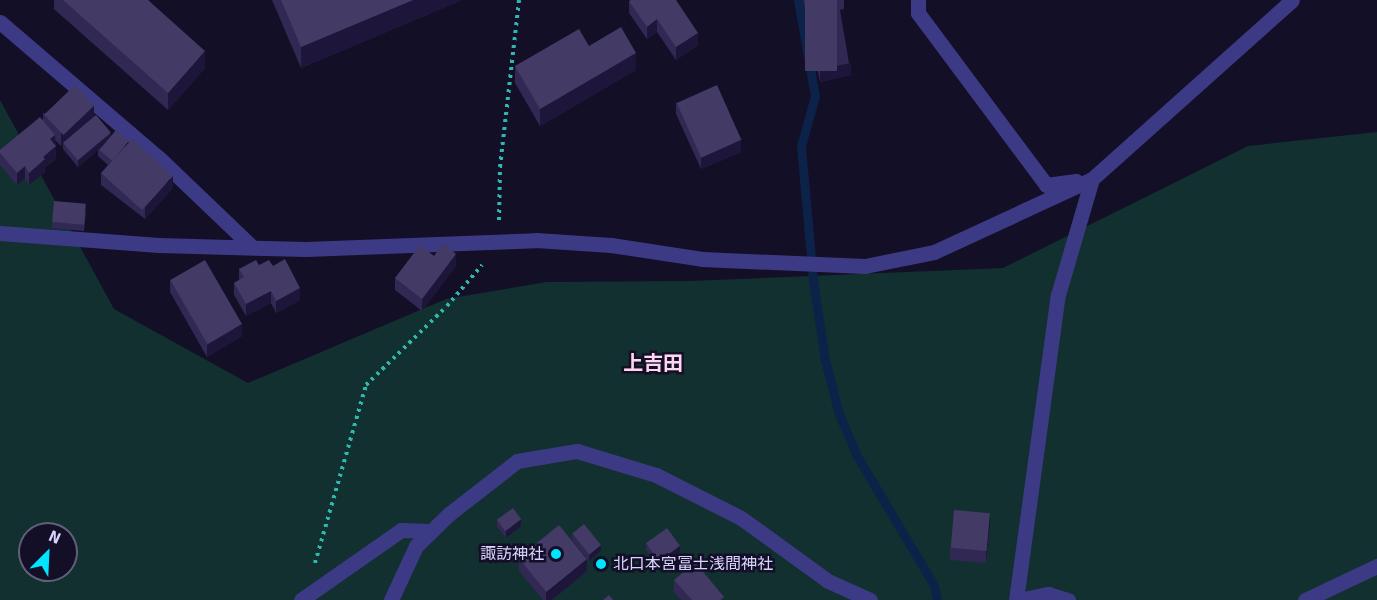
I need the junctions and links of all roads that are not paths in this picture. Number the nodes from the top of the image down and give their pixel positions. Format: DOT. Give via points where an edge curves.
graph roads {
  1 [pos="918,0"];
  2 [pos="1292,0"];
  3 [pos="0,22"];
  4 [pos="1092,179"];
  5 [pos="0,233"];
  6 [pos="250,245"];
  7 [pos="430,531"];
  8 [pos="1377,566"];
  9 [pos="307,596"];
  10 [pos="391,600"];
  11 [pos="870,600"];
  12 [pos="1018,600"];
  13 [pos="1068,600"];
  14 [pos="1305,600"];
  1 -- 4 [label="street" via="918,14 1046,185"];
  2 -- 4 [label="street"];
  3 -- 6 [label="street" via="134,136"];
  4 -- 6 [label="street" via="934,252 865,266 702,259 611,245 536,240 306,249"];
  4 -- 12 [label="street" via="1058,296"];
  5 -- 6 [label="street" via="159,245"];
  7 -- 9 [label="street" via="401,530"];
  7 -- 10 [label="street" via="416,546"];
  7 -- 11 [label="street" via="517,461 578,451 656,475 730,513 828,581"];
  8 -- 14 [label="street"];
  12 -- 13 [label="street" via="1048,594"];
}
